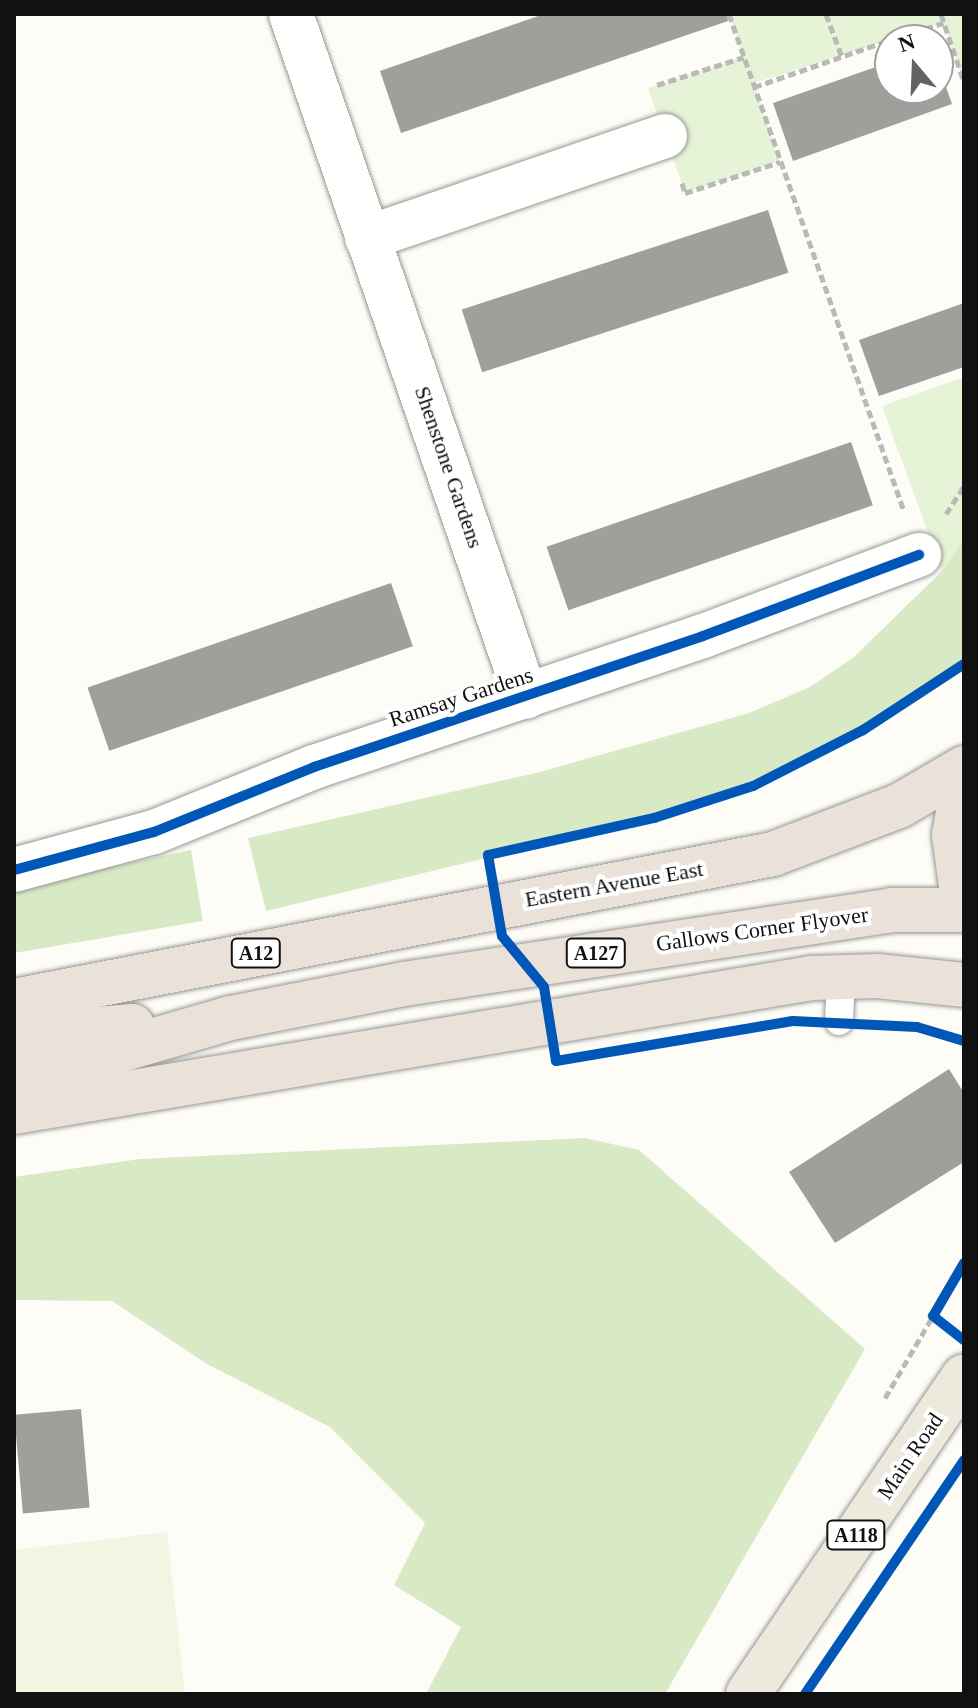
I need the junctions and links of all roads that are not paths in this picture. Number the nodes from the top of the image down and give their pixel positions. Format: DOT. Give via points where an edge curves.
graph roads {
  1 [pos="291,14"];
  2 [pos="665,136"];
  3 [pos="367,238"];
  4 [pos="919,555"];
  5 [pos="526,697"];
  6 [pos="964,768"];
  7 [pos="964,779"];
  8 [pos="14,870"];
  9 [pos="964,909"];
  10 [pos="841,976"];
  11 [pos="964,985"];
  12 [pos="14,1001"];
  13 [pos="231,1018"];
  14 [pos="839,1021"];
  15 [pos="14,1036"];
  16 [pos="14,1081"];
  17 [pos="14,1112"];
  18 [pos="964,1376"];
  19 [pos="748,1694"];
  1 -- 3 [label="street, Shenstone Gardens"];
  2 -- 3 [label="street"];
  3 -- 5 [label="street, Shenstone Gardens"];
  4 -- 5 [label="street, Ramsay Gardens"];
  5 -- 8 [label="street, Ramsay Gardens" via="314,767 154,832"];
  6 -- 12 [label="highway, Eastern Avenue East / A12" via="887,811 773,854"];
  7 -- 9 [label="highway" via="954,835"];
  9 -- 13 [label="highway, Gallows Corner Flyover / A127" via="892,910 703,936"];
  10 -- 11 [label="highway"];
  10 -- 14 [label="lane"];
  10 -- 17 [label="highway"];
  13 -- 15 [label="highway, A127"];
  13 -- 16 [label="highway, A127"];
  18 -- 19 [label="main road, Main Road / A118"];
}
